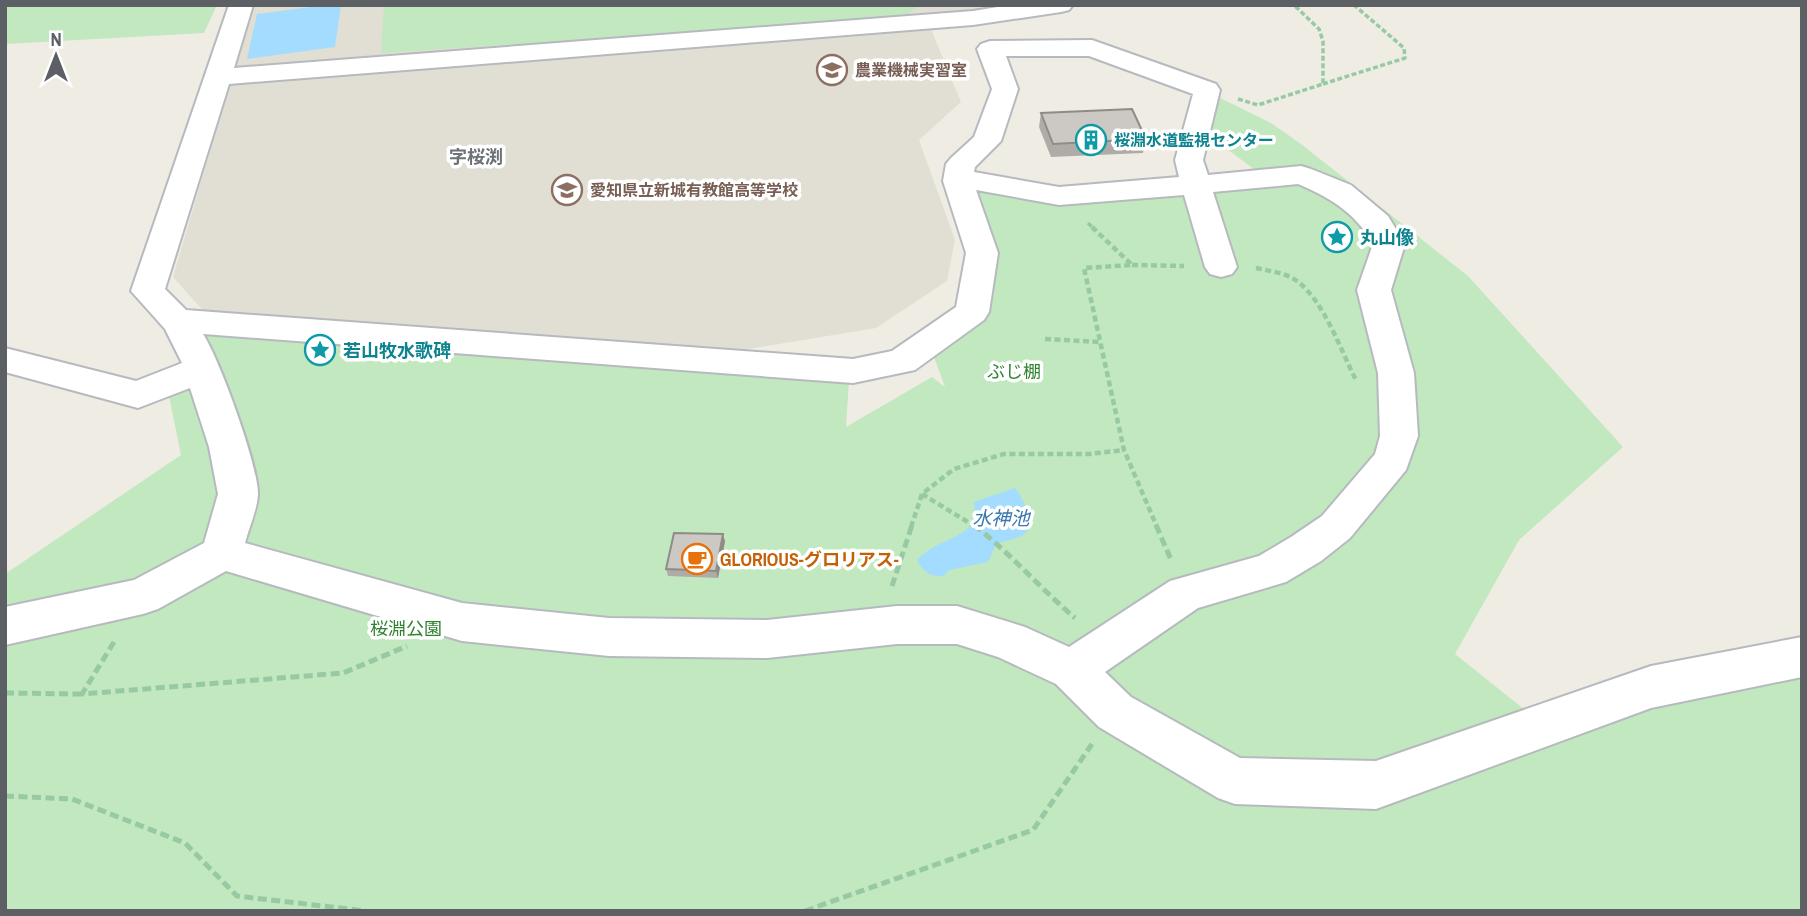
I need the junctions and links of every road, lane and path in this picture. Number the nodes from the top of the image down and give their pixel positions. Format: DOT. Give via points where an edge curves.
graph roads {
  1 [pos="242,5"];
  2 [pos="1061,5"];
  3 [pos="1294,5"];
  4 [pos="1354,5"];
  5 [pos="973,18"];
  6 [pos="990,49"];
  7 [pos="218,77"];
  8 [pos="1324,84"];
  9 [pos="1207,90"];
  10 [pos="958,181"];
  11 [pos="1196,185"];
  12 [pos="1059,195"];
  13 [pos="1132,265"];
  14 [pos="1221,267"];
  15 [pos="177,321"];
  16 [pos="1045,339"];
  17 [pos="1100,342"];
  18 [pos="5,360"];
  19 [pos="203,369"];
  20 [pos="1360,387"];
  21 [pos="1124,450"];
  22 [pos="922,494"];
  23 [pos="222,553"];
  24 [pos="1185,594"];
  25 [pos="143,596"];
  26 [pos="462,622"];
  27 [pos="897,625"];
  28 [pos="5,626"];
  29 [pos="1802,657"];
  30 [pos="1090,658"];
  31 [pos="5,693"];
  32 [pos="82,694"];
  33 [pos="1115,712"];
  34 [pos="5,796"];
  35 [pos="366,911"];
  36 [pos="805,911"];
  1 -- 7 [label="street"];
  2 -- 5 [label="street"];
  3 -- 8 [label="path" via="1319,29"];
  4 -- 8 [label="path" via="1404,48 1405,58"];
  5 -- 6 [label="street"];
  5 -- 7 [label="street"];
  6 -- 9 [label="street" via="1092,48"];
  6 -- 10 [label="street" via="1005,89 988,141 961,164"];
  7 -- 15 [label="street" via="148,291"];
  8 -- 9 [label="path" via="1258,105"];
  9 -- 11 [label="street" via="1189,160"];
  10 -- 12 [label="street"];
  10 -- 15 [label="street" via="982,253 972,312 902,361 853,371"];
  11 -- 12 [label="street"];
  11 -- 14 [label="street"];
  11 -- 24 [label="street" via="1301,175 1340,191 1377,223 1389,244 1374,290 1396,373 1399,436 1392,460 1336,527 1271,570"];
  12 -- 13 [label="path"];
  13 -- 14 [label="path"];
  13 -- 17 [label="path" via="1084,268"];
  14 -- 20 [label="path" via="1268,271 1300,282"];
  15 -- 19 [label="street"];
  16 -- 17 [label="path"];
  17 -- 21 [label="path"];
  18 -- 19 [label="street" via="138,395"];
  19 -- 23 [label="street" via="238,494"];
  21 -- 22 [label="path" via="1004,454 954,469"];
  21 -- 24 [label="path"];
  22 -- 27 [label="path" via="891,583"];
  22 -- 30 [label="path" via="1002,547 1044,592"];
  23 -- 25 [label="street"];
  23 -- 26 [label="street"];
  24 -- 30 [label="street"];
  25 -- 28 [label="street"];
  25 -- 32 [label="path"];
  26 -- 27 [label="street" via="609,637 767,639"];
  26 -- 32 [label="path" via="343,673"];
  27 -- 30 [label="street" via="957,625"];
  29 -- 33 [label="street" via="1651,687 1376,785 1235,781"];
  30 -- 33 [label="street"];
  31 -- 32 [label="path"];
  33 -- 36 [label="path" via="1033,830"];
  34 -- 35 [label="path" via="72,799 185,843 237,896"];
}
